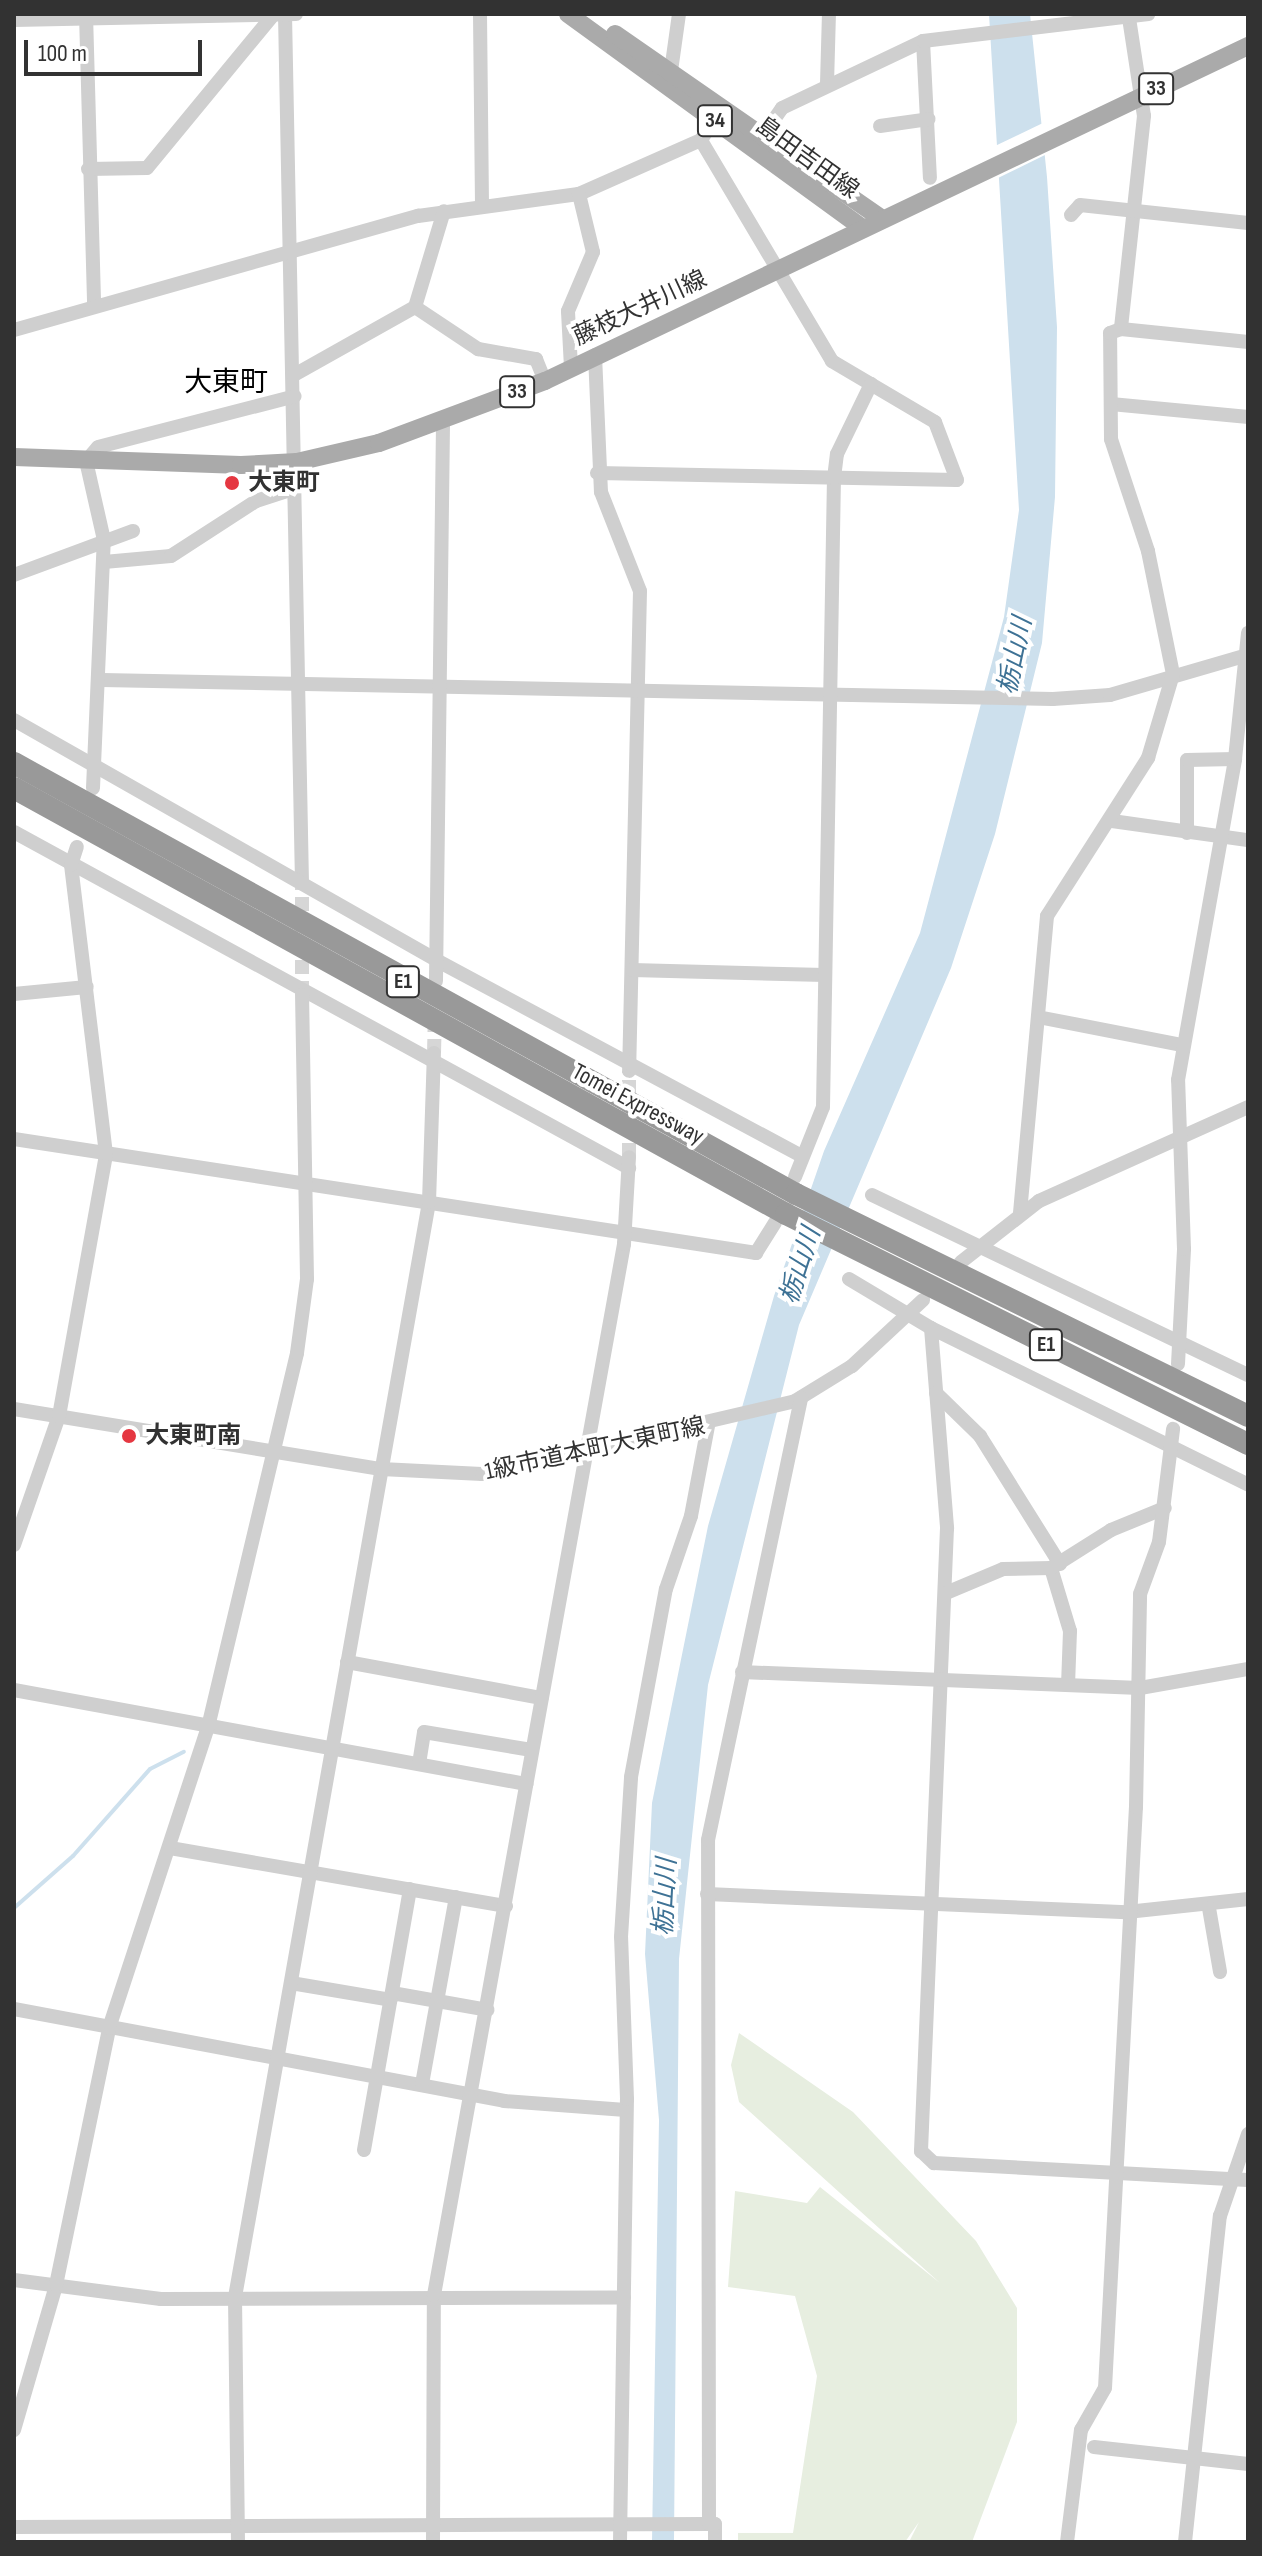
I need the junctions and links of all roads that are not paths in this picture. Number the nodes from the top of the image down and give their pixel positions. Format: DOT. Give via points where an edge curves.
graph roads {
  1 [pos="296,14"];
  2 [pos="480,14"];
  3 [pos="568,14"];
  4 [pos="587,14"];
  5 [pos="679,14"];
  6 [pos="829,14"];
  7 [pos="1148,14"];
  8 [pos="281,15"];
  9 [pos="86,16"];
  10 [pos="1125,17"];
  11 [pos="14,20"];
  12 [pos="923,41"];
  13 [pos="1248,46"];
  14 [pos="671,71"];
  15 [pos="827,84"];
  16 [pos="1140,97"];
  17 [pos="929,119"];
  18 [pos="714,120"];
  19 [pos="880,126"];
  20 [pos="766,131"];
  21 [pos="701,140"];
  22 [pos="88,169"];
  23 [pos="930,178"];
  24 [pos="579,194"];
  25 [pos="482,207"];
  26 [pos="444,211"];
  27 [pos="1133,211"];
  28 [pos="1071,215"];
  29 [pos="882,219"];
  30 [pos="1248,223"];
  31 [pos="863,228"];
  32 [pos="290,250"];
  33 [pos="777,269"];
  34 [pos="94,304"];
  35 [pos="415,307"];
  36 [pos="1121,329"];
  37 [pos="14,330"];
  38 [pos="1248,342"];
  39 [pos="595,355"];
  40 [pos="571,367"];
  41 [pos="294,375"];
  42 [pos="545,381"];
  43 [pos="871,384"];
  44 [pos="295,396"];
  45 [pos="1111,404"];
  46 [pos="1248,417"];
  47 [pos="443,422"];
  48 [pos="14,457"];
  49 [pos="86,461"];
  50 [pos="297,462"];
  51 [pos="597,473"];
  52 [pos="834,478"];
  53 [pos="296,488"];
  54 [pos="133,531"];
  55 [pos="104,540"];
  56 [pos="104,562"];
  57 [pos="14,575"];
  58 [pos="1248,633"];
  59 [pos="1247,655"];
  60 [pos="1173,674"];
  61 [pos="102,680"];
  62 [pos="442,687"];
  63 [pos="298,689"];
  64 [pos="639,691"];
  65 [pos="832,692"];
  66 [pos="14,720"];
  67 [pos="1235,759"];
  68 [pos="14,763"];
  69 [pos="99,771"];
  70 [pos="14,788"];
  71 [pos="93,788"];
  72 [pos="1112,821"];
  73 [pos="14,832"];
  74 [pos="1187,833"];
  75 [pos="1221,837"];
  76 [pos="1248,840"];
  77 [pos="77,847"];
  78 [pos="71,865"];
  79 [pos="302,883"];
  80 [pos="436,960"];
  81 [pos="632,970"];
  82 [pos="825,975"];
  83 [pos="436,981"];
  84 [pos="87,987"];
  85 [pos="14,994"];
  86 [pos="302,995"];
  87 [pos="1038,1017"];
  88 [pos="1182,1045"];
  89 [pos="434,1060"];
  90 [pos="630,1068"];
  91 [pos="1248,1107"];
  92 [pos="1183,1135"];
  93 [pos="14,1139"];
  94 [pos="106,1154"];
  95 [pos="799,1155"];
  96 [pos="305,1185"];
  97 [pos="872,1195"];
  98 [pos="429,1202"];
  99 [pos="788,1202"];
  100 [pos="1020,1213"];
  101 [pos="848,1233"];
  102 [pos="625,1237"];
  103 [pos="979,1246"];
  104 [pos="961,1262"];
  105 [pos="849,1279"];
  106 [pos="923,1300"];
  107 [pos="907,1314"];
  108 [pos="931,1328"];
  109 [pos="1179,1343"];
  110 [pos="1178,1364"];
  111 [pos="1248,1375"];
  112 [pos="936,1392"];
  113 [pos="798,1400"];
  114 [pos="14,1409"];
  115 [pos="59,1416"];
  116 [pos="1248,1416"];
  117 [pos="710,1426"];
  118 [pos="1173,1429"];
  119 [pos="1248,1444"];
  120 [pos="1171,1446"];
  121 [pos="275,1453"];
  122 [pos="587,1454"];
  123 [pos="381,1469"];
  124 [pos="1248,1485"];
  125 [pos="1165,1508"];
  126 [pos="14,1545"];
  127 [pos="1055,1566"];
  128 [pos="946,1593"];
  129 [pos="347,1662"];
  130 [pos="1248,1669"];
  131 [pos="742,1672"];
  132 [pos="943,1680"];
  133 [pos="1068,1685"];
  134 [pos="1140,1688"];
  135 [pos="14,1690"];
  136 [pos="542,1698"];
  137 [pos="208,1727"];
  138 [pos="332,1748"];
  139 [pos="532,1750"];
  140 [pos="419,1764"];
  141 [pos="526,1784"];
  142 [pos="170,1848"];
  143 [pos="310,1871"];
  144 [pos="410,1889"];
  145 [pos="707,1894"];
  146 [pos="456,1897"];
  147 [pos="1248,1899"];
  148 [pos="933,1903"];
  149 [pos="506,1906"];
  150 [pos="1209,1908"];
  151 [pos="1127,1912"];
  152 [pos="1220,1972"];
  153 [pos="291,1983"];
  154 [pos="392,1997"];
  155 [pos="437,2001"];
  156 [pos="14,2009"];
  157 [pos="488,2010"];
  158 [pos="109,2028"];
  159 [pos="278,2059"];
  160 [pos="378,2076"];
  161 [pos="422,2084"];
  162 [pos="474,2093"];
  163 [pos="626,2110"];
  164 [pos="1248,2134"];
  165 [pos="364,2150"];
  166 [pos="1116,2173"];
  167 [pos="1227,2178"];
  168 [pos="1248,2180"];
  169 [pos="14,2280"];
  170 [pos="56,2285"];
  171 [pos="434,2295"];
  172 [pos="235,2297"];
  173 [pos="624,2297"];
  174 [pos="14,2430"];
  175 [pos="1094,2447"];
  176 [pos="1193,2457"];
  177 [pos="1248,2464"];
  178 [pos="433,2523"];
  179 [pos="238,2524"];
  180 [pos="622,2524"];
  181 [pos="709,2524"];
  182 [pos="14,2527"];
  183 [pos="54,2534"];
  184 [pos="238,2542"];
  185 [pos="433,2542"];
  186 [pos="620,2542"];
  187 [pos="715,2542"];
  188 [pos="1067,2542"];
  189 [pos="1185,2542"];
  1 -- 8 [label="street"];
  2 -- 25 [label="street"];
  3 -- 18 [label="main road, 島田吉田線 / 34"];
  4 -- 14 [label="main road, 島田吉田線 / 34"];
  5 -- 14 [label="street"];
  6 -- 15 [label="street"];
  7 -- 10 [label="street"];
  8 -- 9 [label="street"];
  8 -- 22 [label="street" via="147,168"];
  8 -- 32 [label="street"];
  9 -- 11 [label="street"];
  9 -- 22 [label="street"];
  10 -- 12 [label="street"];
  10 -- 16 [label="street"];
  12 -- 15 [label="street"];
  12 -- 17 [label="street"];
  13 -- 16 [label="main road, 藤枝大井川線 / 33"];
  14 -- 20 [label="main road, 島田吉田線 / 34"];
  15 -- 20 [label="street" via="782,108"];
  16 -- 27 [label="street"];
  16 -- 29 [label="main road, 藤枝大井川線 / 33"];
  17 -- 19 [label="street"];
  17 -- 23 [label="street"];
  18 -- 21 [label="street"];
  18 -- 31 [label="main road, 島田吉田線 / 34"];
  20 -- 29 [label="main road, 島田吉田線 / 34"];
  21 -- 24 [label="street"];
  21 -- 33 [label="street"];
  22 -- 34 [label="street"];
  24 -- 25 [label="street"];
  24 -- 40 [label="street" via="593,252 568,311"];
  25 -- 26 [label="street"];
  26 -- 32 [label="street"];
  26 -- 35 [label="street"];
  27 -- 28 [label="street" via="1080,205"];
  27 -- 30 [label="street"];
  27 -- 36 [label="street"];
  29 -- 31 [label="main road, 藤枝大井川線 / 33"];
  31 -- 33 [label="main road, 藤枝大井川線 / 33"];
  32 -- 34 [label="street"];
  32 -- 41 [label="street"];
  33 -- 39 [label="main road, 藤枝大井川線 / 33"];
  33 -- 43 [label="street" via="832,361"];
  34 -- 37 [label="street"];
  35 -- 41 [label="street"];
  35 -- 42 [label="street" via="478,349 536,359"];
  36 -- 38 [label="street"];
  36 -- 45 [label="street" via="1110,333"];
  39 -- 40 [label="main road, 藤枝大井川線 / 33"];
  39 -- 51 [label="street"];
  40 -- 42 [label="main road, 藤枝大井川線 / 33"];
  41 -- 44 [label="street"];
  42 -- 47 [label="main road, 藤枝大井川線 / 33"];
  43 -- 52 [label="street" via="837,454"];
  43 -- 52 [label="street" via="935,422 957,480"];
  44 -- 49 [label="street" via="98,447"];
  44 -- 50 [label="street"];
  45 -- 46 [label="street"];
  45 -- 60 [label="street" via="1111,439 1152,564"];
  47 -- 50 [label="main road, 藤枝大井川線 / 33"];
  47 -- 62 [label="street"];
  48 -- 49 [label="main road, 藤枝大井川線 / 33"];
  49 -- 50 [label="main road, 藤枝大井川線 / 33"];
  49 -- 55 [label="street"];
  50 -- 53 [label="street"];
  51 -- 52 [label="street"];
  51 -- 64 [label="street" via="640,591"];
  52 -- 65 [label="street"];
  53 -- 56 [label="street" via="256,501 171,556"];
  53 -- 63 [label="street"];
  54 -- 55 [label="street"];
  55 -- 56 [label="street"];
  55 -- 57 [label="street"];
  56 -- 61 [label="street"];
  58 -- 59 [label="street"];
  59 -- 60 [label="street"];
  59 -- 67 [label="street"];
  60 -- 65 [label="street" via="1110,695 1053,699"];
  60 -- 72 [label="street" via="1148,758"];
  61 -- 63 [label="street"];
  61 -- 69 [label="street"];
  62 -- 63 [label="street"];
  62 -- 64 [label="street"];
  62 -- 80 [label="street"];
  63 -- 79 [label="street"];
  64 -- 65 [label="street"];
  64 -- 81 [label="street"];
  65 -- 82 [label="street"];
  66 -- 69 [label="street"];
  67 -- 74 [label="street" via="1187,760"];
  67 -- 75 [label="street"];
  68 -- 99 [label="highway, Tomei Expressway / E1"];
  69 -- 71 [label="street"];
  69 -- 79 [label="street"];
  70 -- 99 [label="highway, Tomei Expressway / E1"];
  72 -- 74 [label="street"];
  72 -- 87 [label="street" via="1047,916"];
  73 -- 78 [label="street"];
  74 -- 75 [label="street"];
  75 -- 76 [label="street"];
  75 -- 88 [label="street"];
  77 -- 78 [label="street"];
  78 -- 84 [label="street"];
  78 -- 86 [label="street"];
  79 -- 80 [label="street"];
  80 -- 83 [label="street"];
  80 -- 90 [label="street"];
  81 -- 82 [label="street"];
  81 -- 90 [label="street"];
  82 -- 95 [label="street" via="823,1107"];
  84 -- 85 [label="street"];
  84 -- 94 [label="street"];
  86 -- 89 [label="street"];
  86 -- 96 [label="street"];
  87 -- 88 [label="street"];
  87 -- 100 [label="street"];
  88 -- 92 [label="street"];
  89 -- 98 [label="street"];
  89 -- 102 [label="street" via="629,1163"];
  90 -- 95 [label="street"];
  91 -- 92 [label="street"];
  92 -- 100 [label="street"];
  92 -- 109 [label="street"];
  93 -- 94 [label="street"];
  94 -- 96 [label="street"];
  94 -- 115 [label="street"];
  95 -- 99 [label="street"];
  96 -- 98 [label="street"];
  96 -- 121 [label="street" via="304,1316"];
  97 -- 103 [label="street"];
  98 -- 102 [label="street"];
  98 -- 123 [label="street"];
  99 -- 101 [label="highway, Tomei Expressway / E1"];
  99 -- 102 [label="street" via="756,1253"];
  100 -- 103 [label="street"];
  101 -- 116 [label="highway, Tomei Expressway / E1"];
  101 -- 119 [label="highway, Tomei Expressway / E1"];
  102 -- 122 [label="street"];
  103 -- 104 [label="street"];
  103 -- 109 [label="street"];
  105 -- 107 [label="street"];
  106 -- 107 [label="street, 1級市道本町大東町線"];
  107 -- 108 [label="street"];
  107 -- 113 [label="street, 1級市道本町大東町線" via="852,1366"];
  108 -- 112 [label="street"];
  108 -- 120 [label="street"];
  109 -- 110 [label="street"];
  109 -- 111 [label="street"];
  112 -- 127 [label="street" via="980,1436"];
  112 -- 128 [label="street"];
  113 -- 117 [label="street, 1級市道本町大東町線"];
  113 -- 131 [label="street"];
  114 -- 115 [label="street, 1級市道本町大東町線"];
  115 -- 121 [label="street, 1級市道本町大東町線"];
  115 -- 126 [label="street"];
  117 -- 122 [label="street, 1級市道本町大東町線"];
  117 -- 163 [label="street" via="691,1516 662,1604 631,1777 621,1937"];
  118 -- 120 [label="street"];
  120 -- 124 [label="street"];
  120 -- 125 [label="street"];
  121 -- 123 [label="street, 1級市道本町大東町線"];
  121 -- 137 [label="street"];
  122 -- 123 [label="street, 1級市道本町大東町線" via="482,1474"];
  122 -- 136 [label="street"];
  123 -- 129 [label="street"];
  125 -- 127 [label="street" via="1111,1530"];
  125 -- 134 [label="street" via="1140,1594"];
  127 -- 128 [label="street" via="1003,1569"];
  127 -- 133 [label="street" via="1070,1631"];
  128 -- 132 [label="street"];
  129 -- 136 [label="street"];
  129 -- 138 [label="street"];
  130 -- 134 [label="street"];
  131 -- 132 [label="street"];
  131 -- 145 [label="street" via="708,1840"];
  132 -- 133 [label="street"];
  132 -- 148 [label="street"];
  133 -- 134 [label="street"];
  134 -- 151 [label="street"];
  135 -- 137 [label="street"];
  136 -- 139 [label="street"];
  137 -- 138 [label="street"];
  137 -- 142 [label="street"];
  138 -- 140 [label="street"];
  138 -- 143 [label="street"];
  139 -- 140 [label="street" via="424,1732"];
  139 -- 141 [label="street"];
  140 -- 141 [label="street"];
  141 -- 149 [label="street"];
  142 -- 143 [label="street"];
  142 -- 158 [label="street"];
  143 -- 144 [label="street"];
  143 -- 153 [label="street"];
  144 -- 146 [label="street"];
  144 -- 154 [label="street"];
  145 -- 148 [label="street"];
  145 -- 181 [label="street" via="714,2103"];
  146 -- 149 [label="street"];
  146 -- 155 [label="street"];
  147 -- 150 [label="street"];
  148 -- 151 [label="street"];
  148 -- 166 [label="street" via="926,2159"];
  149 -- 157 [label="street"];
  150 -- 151 [label="street"];
  150 -- 152 [label="street"];
  151 -- 166 [label="street"];
  153 -- 154 [label="street"];
  153 -- 159 [label="street"];
  154 -- 155 [label="street"];
  154 -- 160 [label="street"];
  155 -- 157 [label="street"];
  155 -- 161 [label="street"];
  156 -- 158 [label="street"];
  157 -- 162 [label="street"];
  158 -- 159 [label="street"];
  158 -- 170 [label="street"];
  159 -- 160 [label="street"];
  159 -- 172 [label="street"];
  160 -- 161 [label="street"];
  160 -- 165 [label="street"];
  161 -- 162 [label="street"];
  162 -- 163 [label="street"];
  162 -- 171 [label="street"];
  163 -- 173 [label="street"];
  164 -- 167 [label="street"];
  166 -- 167 [label="street"];
  166 -- 188 [label="street" via="1105,2388 1081,2430"];
  167 -- 168 [label="street"];
  167 -- 176 [label="street"];
  169 -- 170 [label="street"];
  170 -- 172 [label="street" via="161,2299"];
  170 -- 174 [label="street"];
  171 -- 172 [label="street"];
  171 -- 173 [label="street"];
  171 -- 178 [label="street"];
  172 -- 179 [label="street"];
  173 -- 180 [label="street"];
  175 -- 176 [label="street"];
  176 -- 177 [label="street"];
  176 -- 189 [label="street"];
  178 -- 179 [label="street"];
  178 -- 180 [label="street"];
  178 -- 185 [label="street"];
  179 -- 183 [label="street"];
  179 -- 184 [label="street"];
  180 -- 181 [label="street"];
  180 -- 186 [label="street"];
  181 -- 187 [label="street" via="715,2524"];
  182 -- 183 [label="street"];
}
